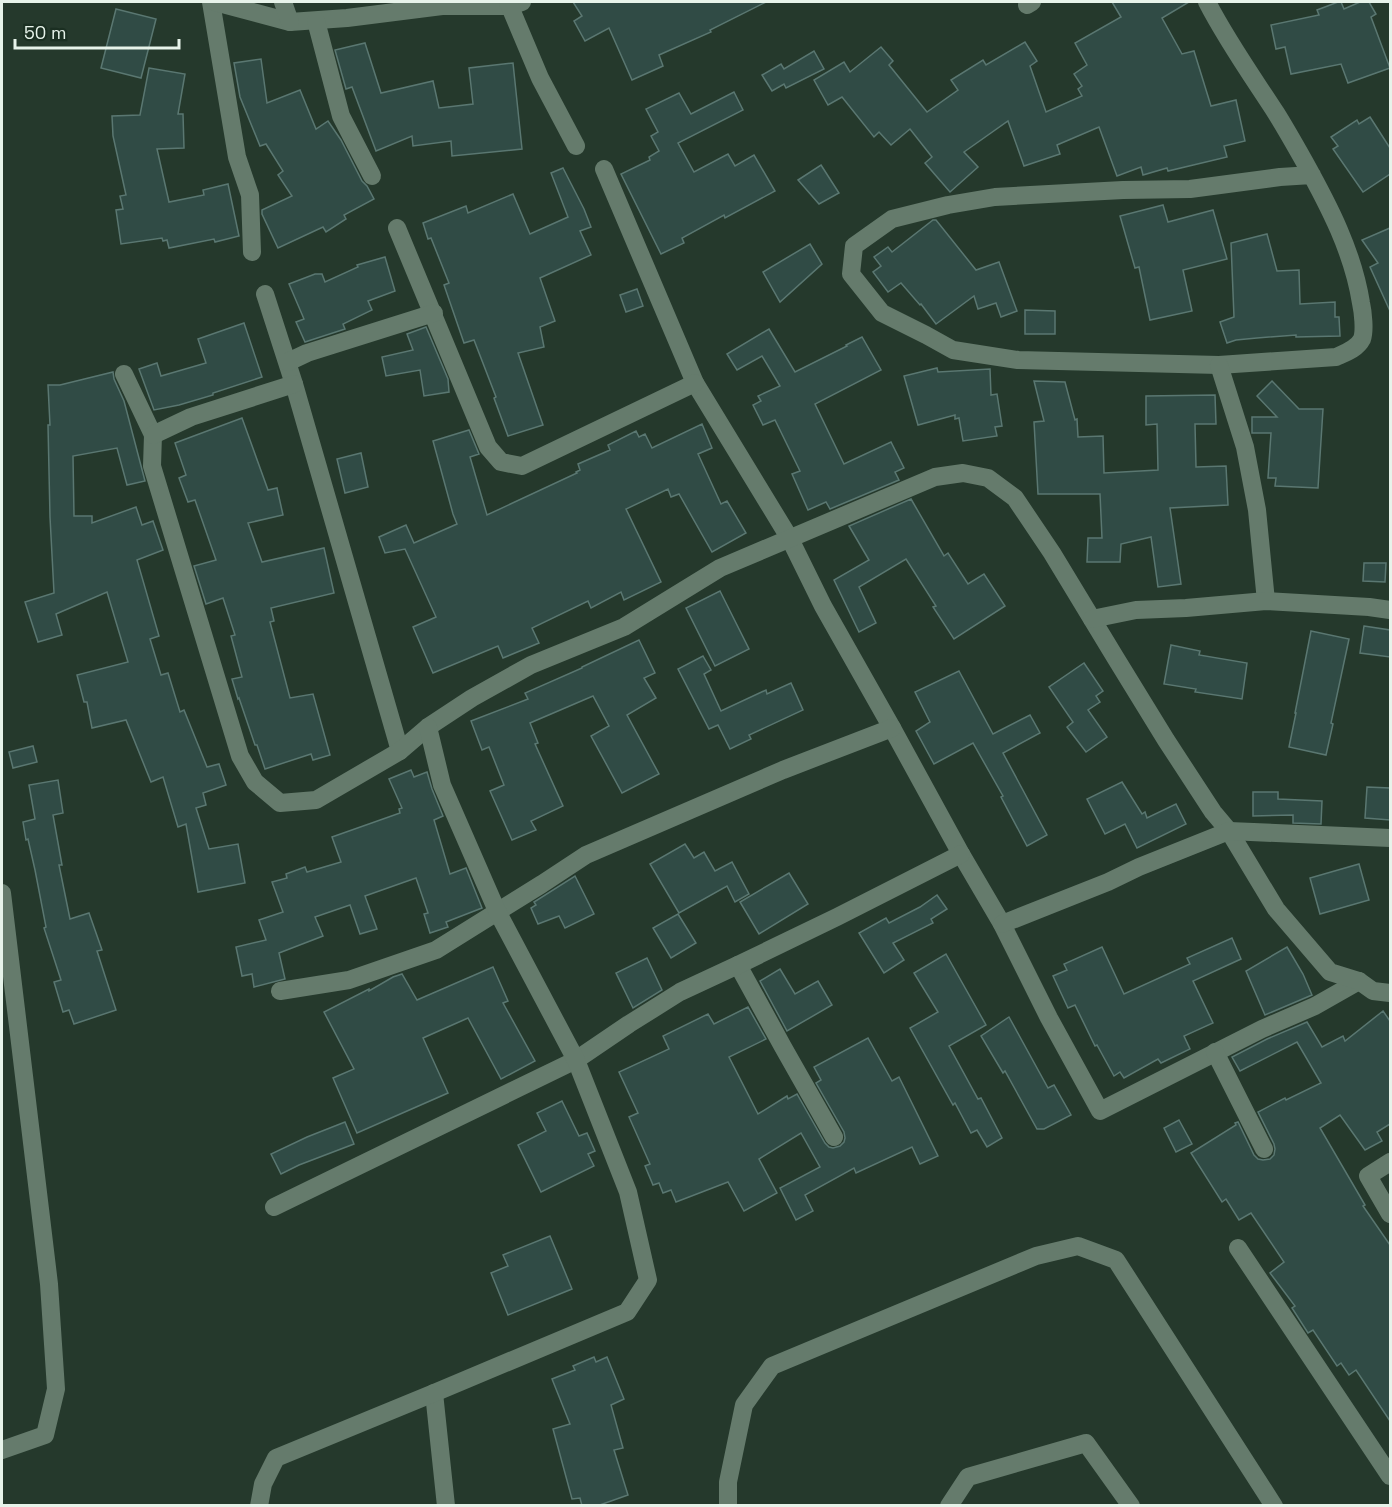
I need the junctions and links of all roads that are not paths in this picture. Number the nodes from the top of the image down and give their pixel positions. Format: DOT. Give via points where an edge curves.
graph roads {
  1 [pos="213,2"];
  2 [pos="283,2"];
  3 [pos="1207,2"];
  4 [pos="513,3"];
  5 [pos="316,21"];
  6 [pos="290,22"];
  7 [pos="576,146"];
  8 [pos="604,169"];
  9 [pos="1312,175"];
  10 [pos="372,176"];
  11 [pos="397,228"];
  12 [pos="252,252"];
  13 [pos="265,294"];
  14 [pos="434,314"];
  15 [pos="288,362"];
  16 [pos="1219,365"];
  17 [pos="124,374"];
  18 [pos="695,383"];
  19 [pos="294,384"];
  20 [pos="153,435"];
  21 [pos="790,539"];
  22 [pos="1266,601"];
  23 [pos="1390,610"];
  24 [pos="1092,619"];
  25 [pos="428,727"];
  26 [pos="892,728"];
  27 [pos="400,751"];
  28 [pos="1229,831"];
  29 [pos="1390,838"];
  30 [pos="960,854"];
  31 [pos="2,893"];
  32 [pos="497,911"];
  33 [pos="1002,924"];
  34 [pos="738,965"];
  35 [pos="1359,981"];
  36 [pos="280,991"];
  37 [pos="1390,993"];
  38 [pos="1215,1052"];
  39 [pos="576,1060"];
  40 [pos="834,1137"];
  41 [pos="1264,1149"];
  42 [pos="1390,1162"];
  43 [pos="274,1207"];
  44 [pos="1390,1214"];
  45 [pos="1238,1248"];
  46 [pos="435,1394"];
  47 [pos="2,1450"];
  48 [pos="1390,1476"];
  49 [pos="259,1506"];
  50 [pos="446,1506"];
  51 [pos="728,1506"];
  52 [pos="949,1506"];
  53 [pos="1131,1506"];
  54 [pos="1274,1506"];
  1 -- 6 [label="street"];
  1 -- 12 [label="street" via="237,157 250,195"];
  2 -- 6 [label="street"];
  3 -- 9 [label="street"];
  4 -- 5 [label="street" via="442,6"];
  4 -- 7 [label="street" via="540,78"];
  5 -- 6 [label="street"];
  5 -- 10 [label="street" via="341,116"];
  8 -- 18 [label="street"];
  9 -- 16 [label="street" via="1341,230 1359,286 1364,319 1362,340 1351,351 1336,357"];
  9 -- 16 [label="street" via="1190,189 995,197 892,219 854,246 851,274 882,313 952,350 1018,360"];
  11 -- 14 [label="street"];
  13 -- 15 [label="street"];
  14 -- 15 [label="street" via="307,352"];
  14 -- 18 [label="street" via="488,447 501,462 522,466"];
  15 -- 19 [label="street"];
  16 -- 22 [label="street" via="1247,457"];
  17 -- 20 [label="street"];
  18 -- 21 [label="street"];
  19 -- 20 [label="street" via="191,417"];
  19 -- 27 [label="street"];
  20 -- 27 [label="street" via="152,466 240,756 255,782 280,803 316,800"];
  21 -- 24 [label="street" via="935,477 963,473 988,478 1014,498"];
  21 -- 25 [label="street" via="720,568 624,627 531,665"];
  21 -- 26 [label="street"];
  22 -- 23 [label="street"];
  22 -- 24 [label="street" via="1136,610"];
  24 -- 28 [label="street" via="1213,812"];
  25 -- 27 [label="street"];
  25 -- 32 [label="street" via="442,785"];
  26 -- 30 [label="street"];
  26 -- 32 [label="street" via="586,855"];
  28 -- 29 [label="street"];
  28 -- 33 [label="street"];
  28 -- 35 [label="street" via="1276,909 1330,972"];
  30 -- 33 [label="street"];
  30 -- 34 [label="street"];
  31 -- 47 [label="street" via="49,1284 56,1389 45,1435"];
  32 -- 36 [label="street" via="436,950 349,980"];
  32 -- 39 [label="street"];
  33 -- 38 [label="street" via="1100,1111"];
  34 -- 39 [label="street" via="680,992"];
  34 -- 40 [label="street"];
  35 -- 37 [label="street" via="1373,991"];
  35 -- 38 [label="street"];
  38 -- 41 [label="street"];
  39 -- 43 [label="street"];
  39 -- 46 [label="street" via="628,1192 648,1280 627,1312"];
  42 -- 44 [label="street" via="1368,1176"];
  45 -- 48 [label="street"];
  46 -- 49 [label="street" via="276,1458 263,1484"];
  46 -- 50 [label="street"];
  51 -- 54 [label="street" via="728,1482 744,1405 772,1366 1036,1256 1078,1246 1116,1260"];
  52 -- 53 [label="street" via="968,1477 1086,1443"];
}
